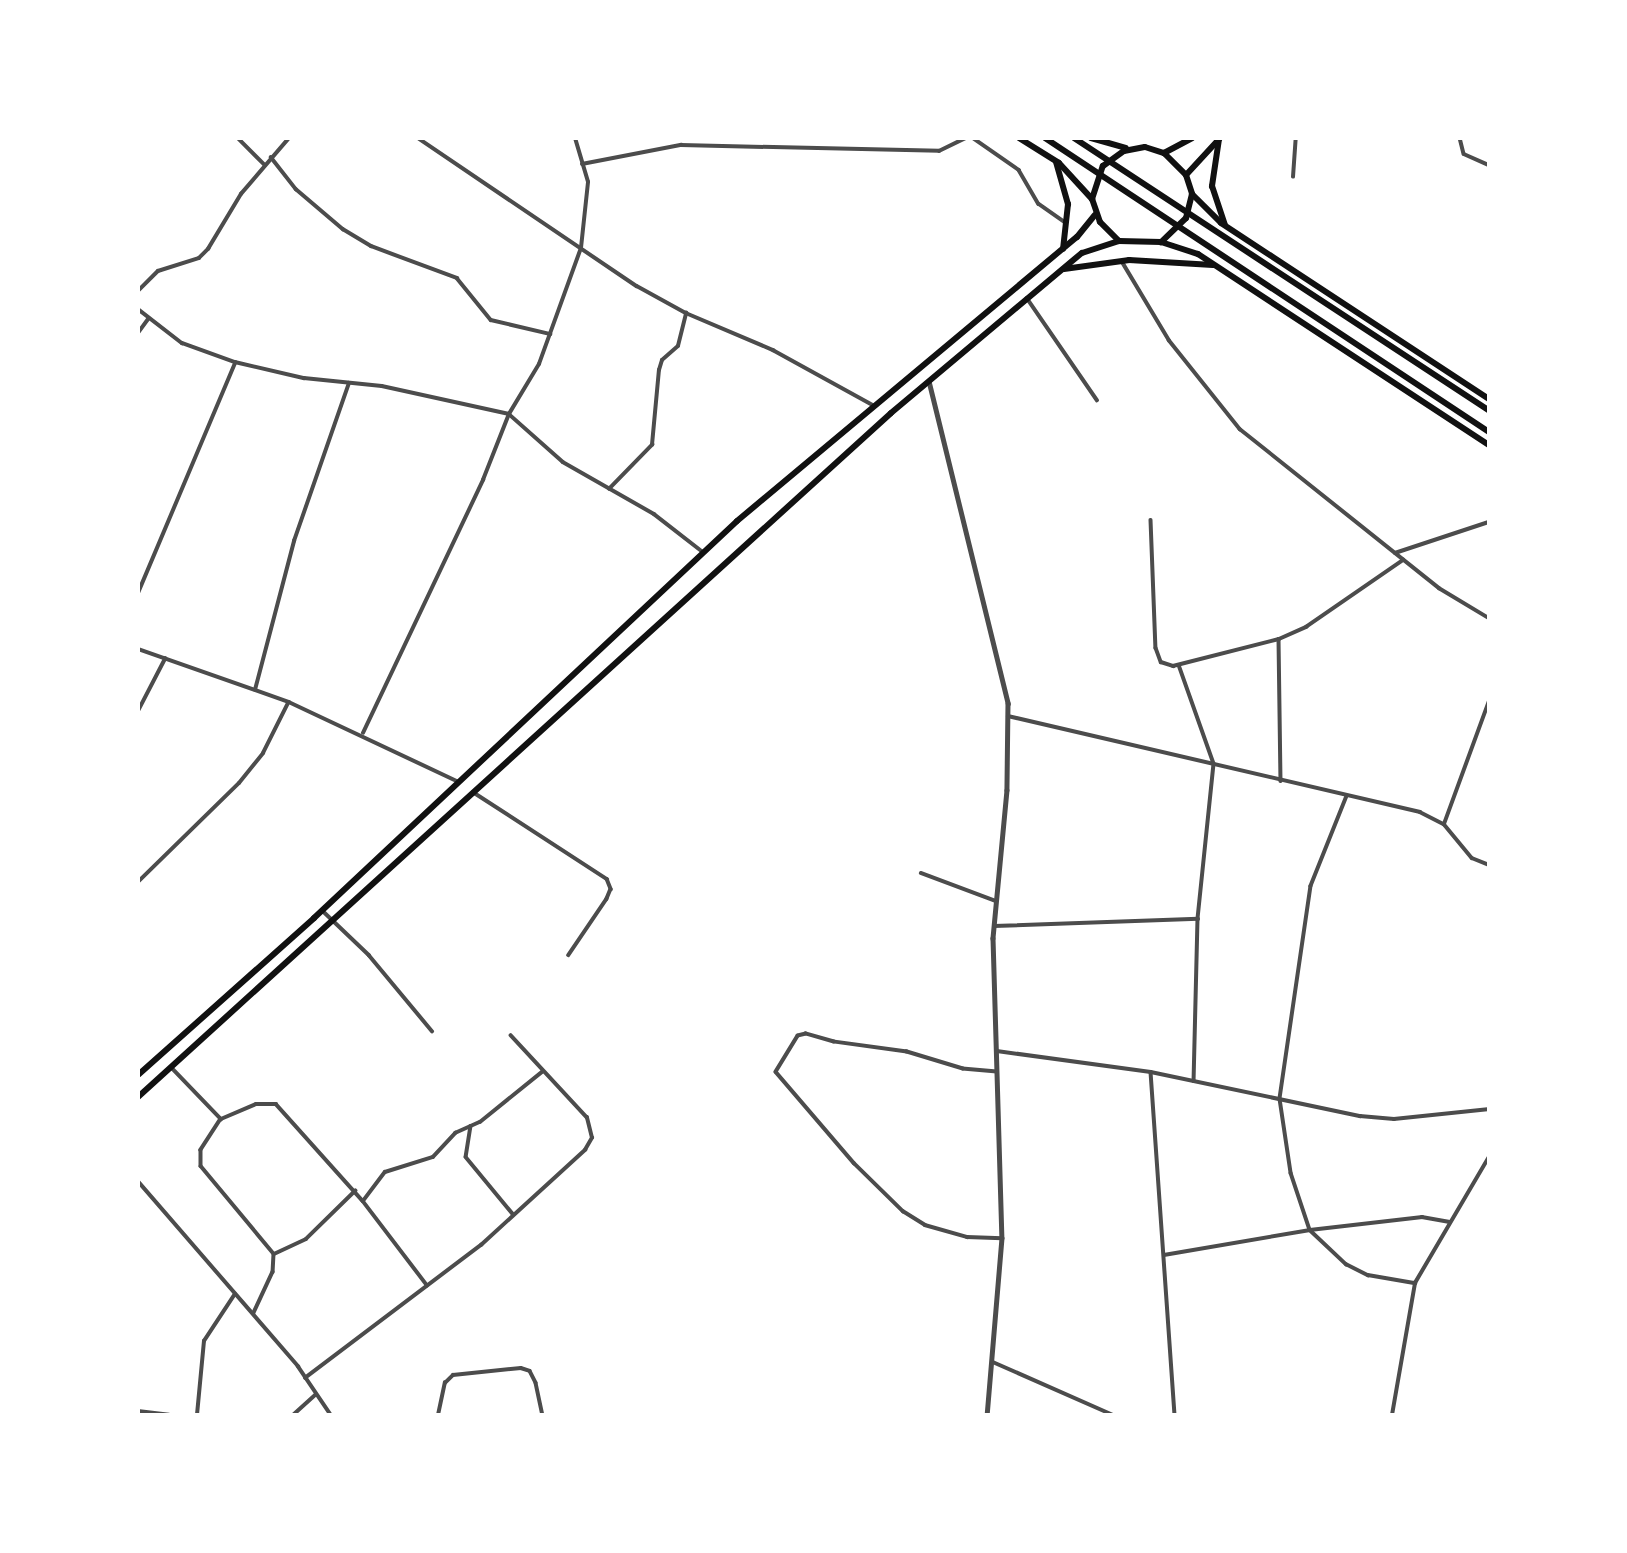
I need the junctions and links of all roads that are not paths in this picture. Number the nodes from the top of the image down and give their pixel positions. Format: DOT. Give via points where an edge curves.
graph roads {
  1 [pos="238,138"];
  2 [pos="289,138"];
  3 [pos="418,138"];
  4 [pos="575,138"];
  5 [pos="966,138"];
  6 [pos="973,138"];
  7 [pos="1019,138"];
  8 [pos="1045,138"];
  9 [pos="1074,138"];
  10 [pos="1091,138"];
  11 [pos="1192,138"];
  12 [pos="1296,138"];
  13 [pos="1460,138"];
  14 [pos="1220,139"];
  15 [pos="1132,148"];
  16 [pos="1164,153"];
  17 [pos="271,157"];
  18 [pos="1056,160"];
  19 [pos="265,164"];
  20 [pos="582,164"];
  21 [pos="1489,165"];
  22 [pos="1186,175"];
  23 [pos="1293,177"];
  24 [pos="1192,194"];
  25 [pos="1092,199"];
  26 [pos="1096,215"];
  27 [pos="1066,223"];
  28 [pos="1226,227"];
  29 [pos="1119,241"];
  30 [pos="1161,242"];
  31 [pos="581,248"];
  32 [pos="1062,249"];
  33 [pos="1122,261"];
  34 [pos="1216,265"];
  35 [pos="1062,269"];
  36 [pos="138,291"];
  37 [pos="1026,296"];
  38 [pos="138,309"];
  39 [pos="686,313"];
  40 [pos="148,319"];
  41 [pos="138,333"];
  42 [pos="550,334"];
  43 [pos="235,362"];
  44 [pos="929,381"];
  45 [pos="349,383"];
  46 [pos="1489,399"];
  47 [pos="1097,400"];
  48 [pos="873,405"];
  49 [pos="1489,411"];
  50 [pos="509,415"];
  51 [pos="1489,432"];
  52 [pos="1489,445"];
  53 [pos="609,489"];
  54 [pos="1151,520"];
  55 [pos="1489,522"];
  56 [pos="703,552"];
  57 [pos="1395,553"];
  58 [pos="1403,560"];
  59 [pos="138,593"];
  60 [pos="1489,618"];
  61 [pos="1279,639"];
  62 [pos="138,649"];
  63 [pos="165,659"];
  64 [pos="1179,665"];
  65 [pos="255,690"];
  66 [pos="1489,701"];
  67 [pos="289,702"];
  68 [pos="138,711"];
  69 [pos="1008,716"];
  70 [pos="363,733"];
  71 [pos="1214,764"];
  72 [pos="1281,781"];
  73 [pos="459,782"];
  74 [pos="471,791"];
  75 [pos="1347,796"];
  76 [pos="1444,824"];
  77 [pos="1489,865"];
  78 [pos="921,873"];
  79 [pos="138,881"];
  80 [pos="996,901"];
  81 [pos="323,911"];
  82 [pos="1198,919"];
  83 [pos="333,920"];
  84 [pos="993,926"];
  85 [pos="569,955"];
  86 [pos="432,1031"];
  87 [pos="512,1036"];
  88 [pos="997,1051"];
  89 [pos="172,1068"];
  90 [pos="542,1072"];
  91 [pos="997,1072"];
  92 [pos="1151,1072"];
  93 [pos="138,1075"];
  94 [pos="1194,1081"];
  95 [pos="138,1097"];
  96 [pos="1280,1099"];
  97 [pos="1489,1109"];
  98 [pos="221,1119"];
  99 [pos="471,1126"];
  100 [pos="1489,1157"];
  101 [pos="138,1181"];
  102 [pos="355,1191"];
  103 [pos="363,1201"];
  104 [pos="513,1214"];
  105 [pos="1450,1222"];
  106 [pos="1310,1230"];
  107 [pos="1002,1238"];
  108 [pos="274,1254"];
  109 [pos="1164,1255"];
  110 [pos="1415,1283"];
  111 [pos="427,1286"];
  112 [pos="236,1293"];
  113 [pos="254,1313"];
  114 [pos="993,1362"];
  115 [pos="305,1378"];
  116 [pos="315,1395"];
  117 [pos="138,1411"];
  118 [pos="169,1415"];
  119 [pos="197,1415"];
  120 [pos="293,1415"];
  121 [pos="331,1415"];
  122 [pos="438,1415"];
  123 [pos="542,1415"];
  124 [pos="987,1415"];
  125 [pos="1113,1415"];
  126 [pos="1175,1415"];
  127 [pos="1392,1415"];
  1 -- 19 [label="street"];
  2 -- 17 [label="street"];
  3 -- 31 [label="street"];
  4 -- 20 [label="street"];
  5 -- 20 [label="street" via="939,151 681,145"];
  6 -- 27 [label="street" via="1019,170 1040,204"];
  7 -- 18 [label="main road"];
  8 -- 51 [label="main road"];
  9 -- 49 [label="main road"];
  10 -- 15 [label="main road"];
  11 -- 16 [label="main road"];
  12 -- 23 [label="street"];
  13 -- 21 [label="street" via="1464,154"];
  14 -- 22 [label="main road"];
  14 -- 28 [label="main road" via="1212,186"];
  15 -- 16 [label="main road"];
  15 -- 25 [label="main road" via="1103,166"];
  16 -- 22 [label="main road"];
  17 -- 19 [label="street"];
  17 -- 42 [label="street" via="296,189 342,229 371,246 457,278 491,320"];
  18 -- 25 [label="main road"];
  18 -- 27 [label="main road" via="1067,190"];
  19 -- 36 [label="street" via="208,250 199,258 158,271"];
  20 -- 31 [label="street" via="589,202"];
  22 -- 24 [label="main road"];
  24 -- 28 [label="main road"];
  24 -- 30 [label="main road" via="1182,226"];
  25 -- 26 [label="main road"];
  26 -- 29 [label="main road"];
  26 -- 32 [label="main road"];
  27 -- 32 [label="main road"];
  28 -- 46 [label="main road"];
  29 -- 30 [label="main road"];
  29 -- 35 [label="main road" via="1092,248"];
  30 -- 34 [label="main road" via="1185,247"];
  31 -- 39 [label="street"];
  31 -- 42 [label="street"];
  32 -- 48 [label="main road"];
  33 -- 34 [label="main road"];
  33 -- 35 [label="main road"];
  33 -- 57 [label="street" via="1169,340 1240,429"];
  34 -- 52 [label="main road"];
  35 -- 37 [label="main road"];
  37 -- 44 [label="main road"];
  37 -- 47 [label="street"];
  38 -- 40 [label="street"];
  39 -- 48 [label="street" via="773,350"];
  39 -- 53 [label="street" via="678,346 659,370 652,445"];
  40 -- 41 [label="street"];
  40 -- 43 [label="street" via="183,343"];
  42 -- 50 [label="street" via="539,364"];
  43 -- 45 [label="street"];
  43 -- 59 [label="street"];
  44 -- 69 [label="street" via="1002,670"];
  44 -- 74 [label="main road"];
  45 -- 50 [label="street"];
  45 -- 65 [label="street" via="294,541"];
  48 -- 56 [label="main road"];
  50 -- 53 [label="street" via="563,462"];
  50 -- 70 [label="street"];
  53 -- 56 [label="street" via="654,514"];
  54 -- 64 [label="street" via="1156,648 1161,662"];
  55 -- 57 [label="street"];
  56 -- 73 [label="main road"];
  57 -- 58 [label="street"];
  58 -- 60 [label="street"];
  58 -- 61 [label="street" via="1306,627"];
  61 -- 64 [label="street"];
  61 -- 72 [label="street"];
  62 -- 63 [label="street"];
  63 -- 65 [label="street"];
  63 -- 68 [label="street"];
  64 -- 71 [label="street"];
  65 -- 67 [label="street"];
  66 -- 76 [label="street"];
  67 -- 70 [label="street"];
  67 -- 79 [label="street" via="263,754 239,783"];
  69 -- 71 [label="street"];
  69 -- 80 [label="street"];
  70 -- 73 [label="street"];
  71 -- 72 [label="street"];
  71 -- 82 [label="street"];
  72 -- 75 [label="street"];
  73 -- 81 [label="main road"];
  74 -- 83 [label="main road"];
  74 -- 85 [label="street" via="607,879 611,889 607,899"];
  75 -- 76 [label="street" via="1420,813"];
  75 -- 96 [label="street" via="1311,886"];
  76 -- 77 [label="street" via="1472,858"];
  78 -- 80 [label="street"];
  80 -- 84 [label="street"];
  81 -- 83 [label="street"];
  81 -- 93 [label="main road"];
  82 -- 84 [label="street" via="1103,926"];
  82 -- 94 [label="street"];
  83 -- 86 [label="street" via="369,954"];
  83 -- 89 [label="main road"];
  84 -- 88 [label="street"];
  87 -- 90 [label="street"];
  88 -- 91 [label="street"];
  88 -- 92 [label="street"];
  89 -- 95 [label="main road"];
  89 -- 98 [label="street"];
  90 -- 99 [label="street"];
  90 -- 104 [label="street" via="587,1118 592,1138 585,1150"];
  91 -- 107 [label="street"];
  91 -- 107 [label="street" via="962,1069 907,1052 806,1034 798,1036 776,1072 854,1163 904,1211 925,1225 967,1237"];
  92 -- 94 [label="street"];
  92 -- 109 [label="street"];
  94 -- 96 [label="street"];
  96 -- 97 [label="street" via="1394,1119"];
  96 -- 106 [label="street" via="1291,1172"];
  98 -- 102 [label="street" via="256,1104 276,1104"];
  98 -- 108 [label="street" via="201,1150 201,1166"];
  99 -- 103 [label="street" via="455,1133 433,1157 385,1172"];
  99 -- 104 [label="street" via="466,1157"];
  100 -- 105 [label="street"];
  101 -- 112 [label="street"];
  102 -- 103 [label="street"];
  102 -- 108 [label="street" via="306,1239"];
  103 -- 111 [label="street"];
  104 -- 111 [label="street"];
  105 -- 106 [label="street" via="1422,1217"];
  105 -- 110 [label="street"];
  106 -- 109 [label="street"];
  106 -- 110 [label="street" via="1346,1264 1368,1275"];
  107 -- 114 [label="street"];
  108 -- 113 [label="street" via="273,1272"];
  109 -- 126 [label="street"];
  110 -- 127 [label="street"];
  111 -- 115 [label="street"];
  112 -- 113 [label="street"];
  112 -- 119 [label="street" via="204,1341"];
  113 -- 115 [label="street"];
  114 -- 124 [label="street"];
  114 -- 125 [label="street"];
  115 -- 116 [label="street"];
  116 -- 120 [label="street"];
  116 -- 121 [label="street"];
  117 -- 118 [label="street"];
  122 -- 123 [label="street" via="445,1383 453,1375 521,1368 530,1371 536,1383"];
}
